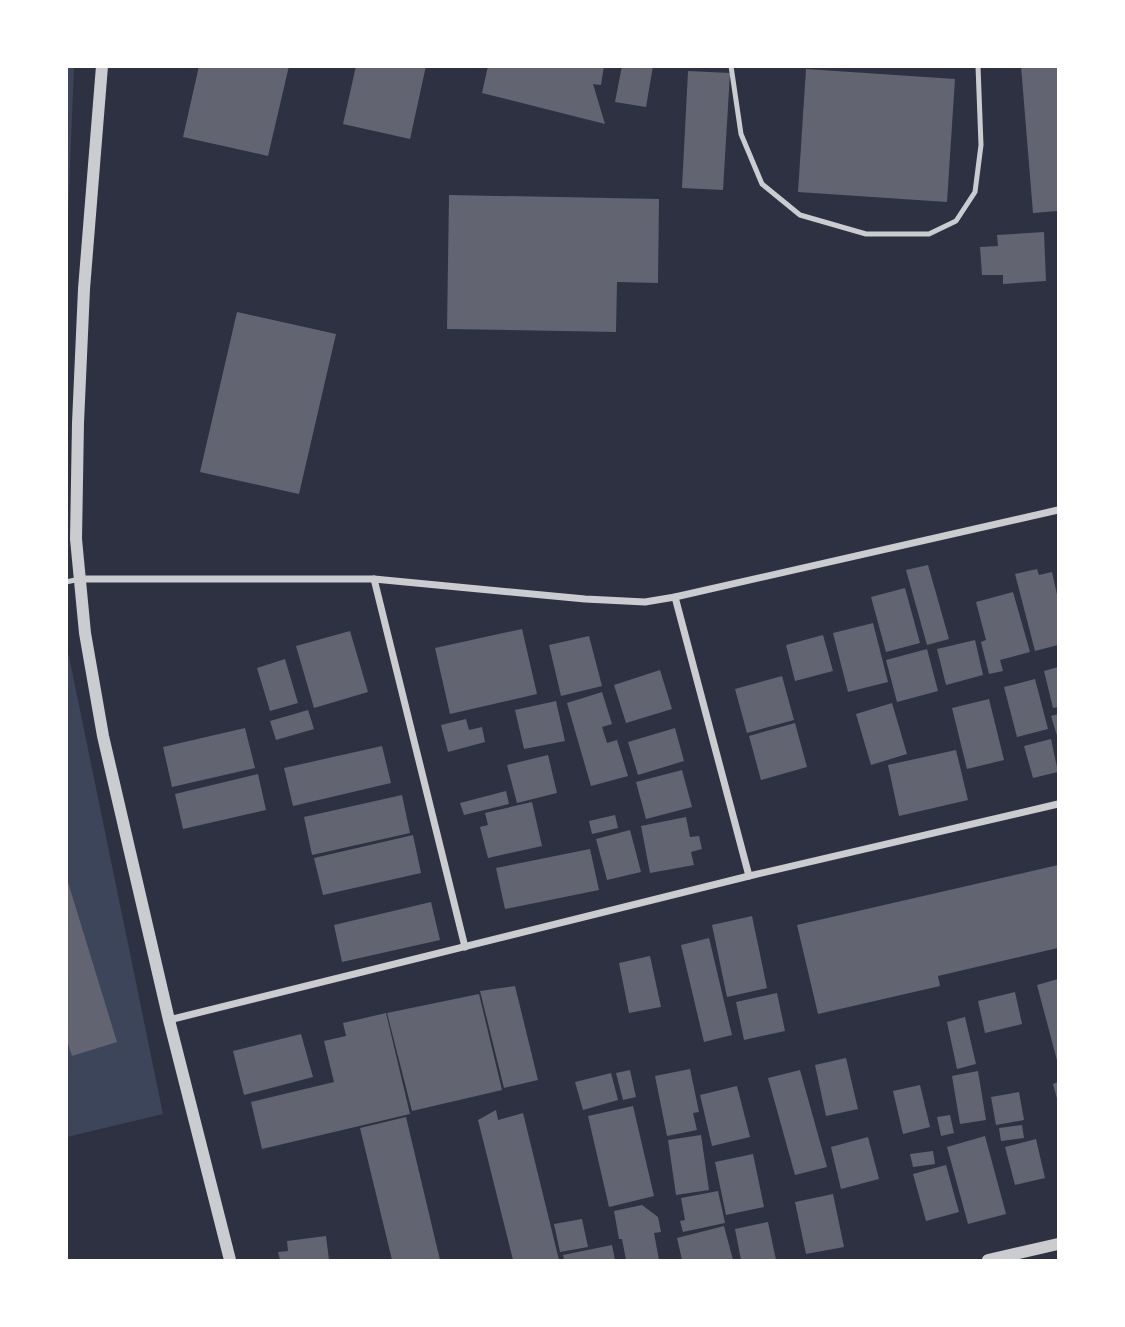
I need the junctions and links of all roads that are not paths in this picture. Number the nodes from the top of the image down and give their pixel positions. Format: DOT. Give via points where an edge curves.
graph roads {
  1 [pos="102,66"];
  2 [pos="731,66"];
  3 [pos="978,66"];
  4 [pos="1059,510"];
  5 [pos="374,579"];
  6 [pos="73,581"];
  7 [pos="676,597"];
  8 [pos="1059,804"];
  9 [pos="749,876"];
  10 [pos="465,947"];
  11 [pos="169,1020"];
  12 [pos="1059,1244"];
  13 [pos="230,1261"];
  14 [pos="988,1261"];
  1 -- 6 [label="street" via="83,289"];
  2 -- 3 [label="lane" via="741,135 762,184 800,215 866,234 929,234 956,221 975,192 981,145"];
  4 -- 7 [label="street"];
  5 -- 6 [label="street"];
  5 -- 7 [label="street" via="585,599 645,602"];
  5 -- 10 [label="street"];
  6 -- 11 [label="street"];
  7 -- 9 [label="street"];
  8 -- 9 [label="street"];
  9 -- 10 [label="street"];
  10 -- 11 [label="street"];
  11 -- 13 [label="street"];
  12 -- 14 [label="street"];
}
